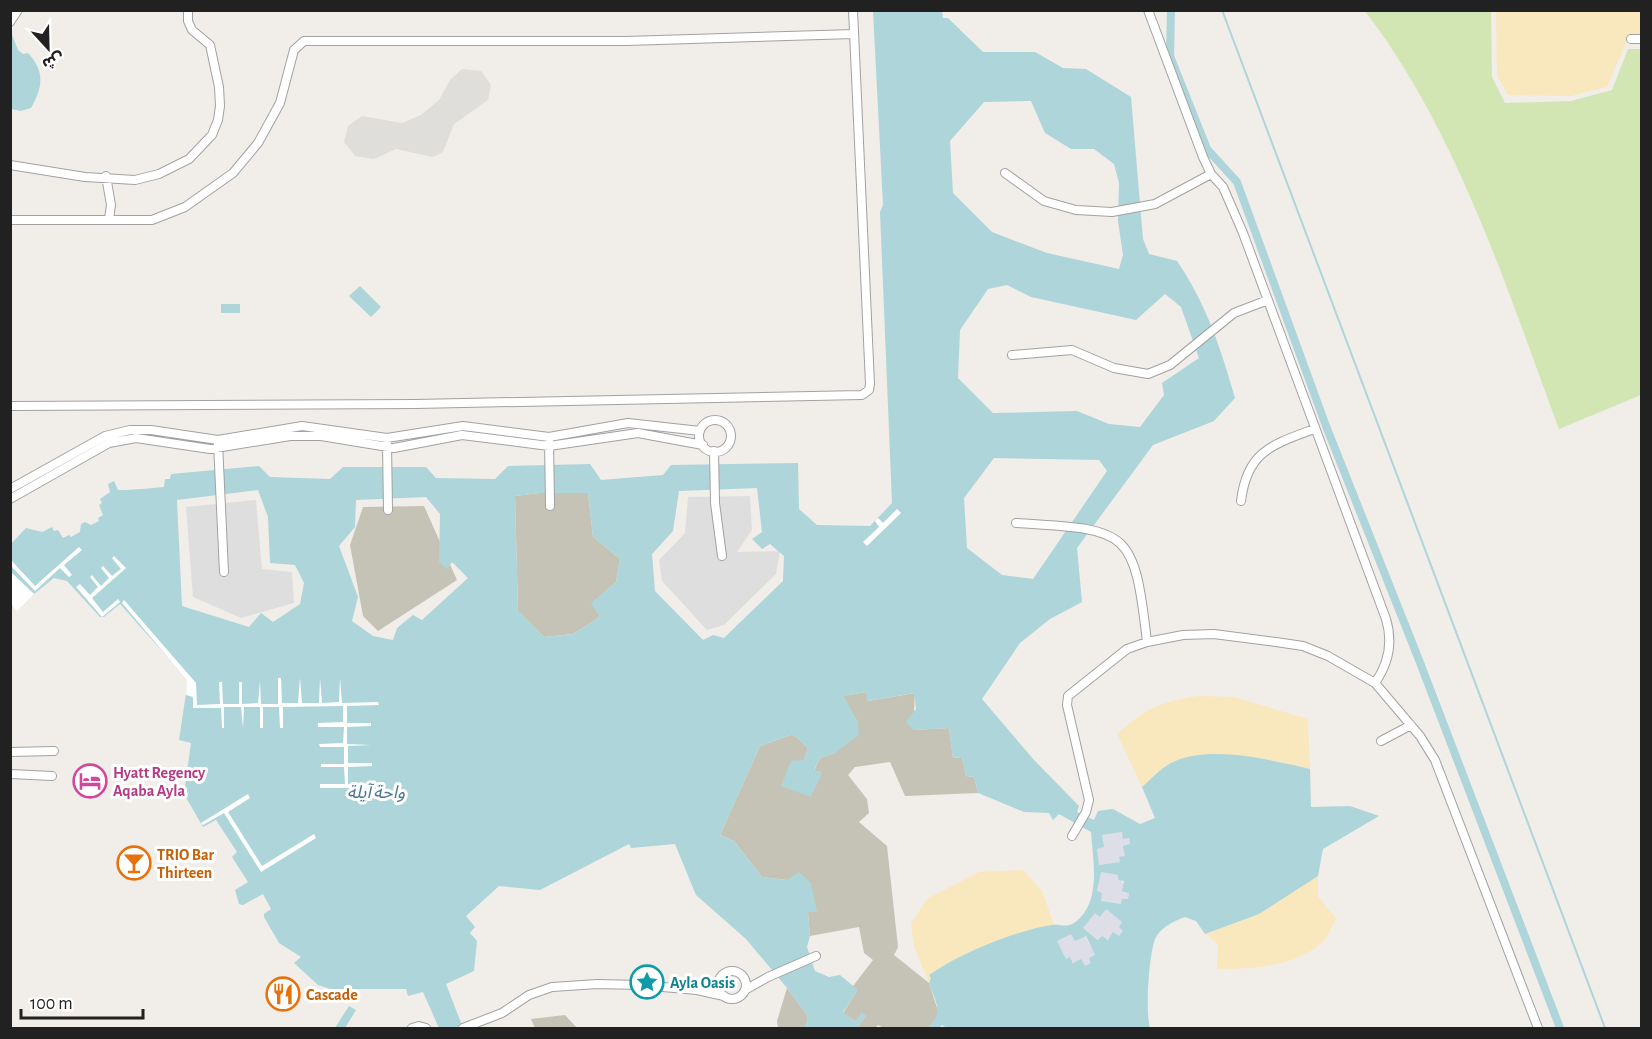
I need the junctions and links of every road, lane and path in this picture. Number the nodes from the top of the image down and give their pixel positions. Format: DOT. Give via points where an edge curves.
graph roads {
  1 [pos="188,10"];
  2 [pos="853,10"];
  3 [pos="1148,10"];
  4 [pos="854,34"];
  5 [pos="1631,39"];
  6 [pos="1641,39"];
  7 [pos="10,165"];
  8 [pos="1005,173"];
  9 [pos="1211,174"];
  10 [pos="106,176"];
  11 [pos="109,219"];
  12 [pos="10,220"];
  13 [pos="1269,300"];
  14 [pos="1012,355"];
  15 [pos="10,406"];
  16 [pos="1314,429"];
  17 [pos="700,431"];
  18 [pos="387,443"];
  19 [pos="218,444"];
  20 [pos="549,445"];
  21 [pos="702,446"];
  22 [pos="714,452"];
  23 [pos="10,489"];
  24 [pos="10,499"];
  25 [pos="1241,501"];
  26 [pos="550,506"];
  27 [pos="388,510"];
  28 [pos="1016,523"];
  29 [pos="722,556"];
  30 [pos="224,572"];
  31 [pos="1147,642"];
  32 [pos="1375,682"];
  33 [pos="1411,725"];
  34 [pos="1381,741"];
  35 [pos="54,751"];
  36 [pos="10,752"];
  37 [pos="10,774"];
  38 [pos="52,776"];
  39 [pos="1072,836"];
  40 [pos="816,956"];
  41 [pos="722,975"];
  42 [pos="743,976"];
  43 [pos="766,977"];
  44 [pos="697,990"];
  45 [pos="745,990"];
  46 [pos="724,996"];
  47 [pos="463,1028"];
  48 [pos="412,1029"];
  49 [pos="426,1029"];
  50 [pos="1539,1029"];
  1 -- 10 [label="street" via="192,30 210,45 217,72 220,106 212,135 189,159 159,174 135,180"];
  2 -- 4 [label="street"];
  3 -- 9 [label="street"];
  4 -- 11 [label="street" via="626,40 304,41 294,50 271,122 233,173 168,216 152,220"];
  4 -- 15 [label="street" via="870,384 862,395 427,404"];
  5 -- 6 [label="street"];
  7 -- 10 [label="street" via="85,177"];
  8 -- 9 [label="street" via="1044,201 1076,210 1112,212 1144,207"];
  9 -- 13 [label="street" via="1234,209"];
  10 -- 11 [label="street"];
  11 -- 12 [label="street"];
  13 -- 14 [label="street" via="1234,313 1170,365 1148,374 1114,368 1072,350"];
  13 -- 16 [label="street"];
  16 -- 25 [label="street" via="1259,456 1246,475"];
  16 -- 32 [label="street" via="1388,627 1388,657"];
  17 -- 20 [label="street" via="628,423"];
  17 -- 21 [label="street"];
  17 -- 22 [label="street" via="711,421 726,425 730,434 728,444"];
  18 -- 19 [label="street" via="300,435"];
  18 -- 20 [label="street" via="471,435"];
  18 -- 27 [label="street"];
  19 -- 23 [label="street" via="151,430 130,430 105,436"];
  19 -- 24 [label="street" via="183,446 150,438 110,443"];
  19 -- 30 [label="street"];
  20 -- 21 [label="street" via="638,433"];
  20 -- 26 [label="street"];
  21 -- 22 [label="street"];
  22 -- 29 [label="street" via="714,503"];
  28 -- 31 [label="street" via="1096,529 1118,540 1135,564"];
  31 -- 32 [label="street" via="1214,634 1302,646"];
  31 -- 39 [label="street" via="1127,649 1068,696 1089,800"];
  32 -- 33 [label="street"];
  33 -- 34 [label="street"];
  33 -- 50 [label="street" via="1429,748 1441,773"];
  35 -- 36 [label="street"];
  37 -- 38 [label="street"];
  40 -- 43 [label="street"];
  41 -- 42 [label="street" via="730,971"];
  41 -- 44 [label="street"];
  41 -- 46 [label="street" via="718,986"];
  42 -- 43 [label="street"];
  42 -- 45 [label="street"];
  43 -- 45 [label="street"];
  44 -- 46 [label="street"];
  44 -- 47 [label="street" via="597,984 552,987"];
  45 -- 46 [label="street" via="736,998"];
  48 -- 49 [label="street"];
}
